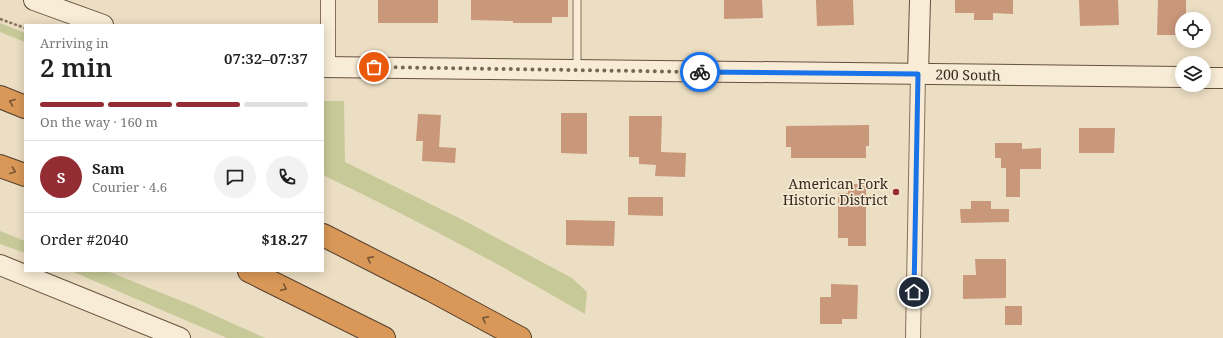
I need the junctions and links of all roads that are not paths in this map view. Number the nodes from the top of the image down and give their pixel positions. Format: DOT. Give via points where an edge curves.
graph roads {
  1 [pos="34,0"];
  2 [pos="328,0"];
  3 [pos="577,0"];
  4 [pos="920,0"];
  5 [pos="100,24"];
  6 [pos="325,67"];
  7 [pos="576,70"];
  8 [pos="918,74"];
  9 [pos="1175,78"];
  10 [pos="1211,78"];
  11 [pos="1223,78"];
  12 [pos="0,97"];
  13 [pos="24,106"];
  14 [pos="0,166"];
  15 [pos="24,175"];
  16 [pos="324,236"];
  17 [pos="0,265"];
  18 [pos="251,272"];
  19 [pos="180,338"];
  20 [pos="384,338"];
  21 [pos="520,338"];
  22 [pos="913,338"];
  1 -- 5 [label="street"];
  2 -- 6 [label="street"];
  3 -- 7 [label="lane"];
  4 -- 8 [label="street"];
  6 -- 7 [label="street, 200 South"];
  7 -- 8 [label="street, 200 South"];
  8 -- 9 [label="street, 200 South"];
  8 -- 22 [label="street"];
  10 -- 11 [label="street"];
  13 -- 12 [label="highway, one-way"];
  14 -- 15 [label="highway, one-way"];
  21 -- 16 [label="highway, one-way"];
  17 -- 19 [label="street"];
  18 -- 20 [label="highway, one-way"];
}
